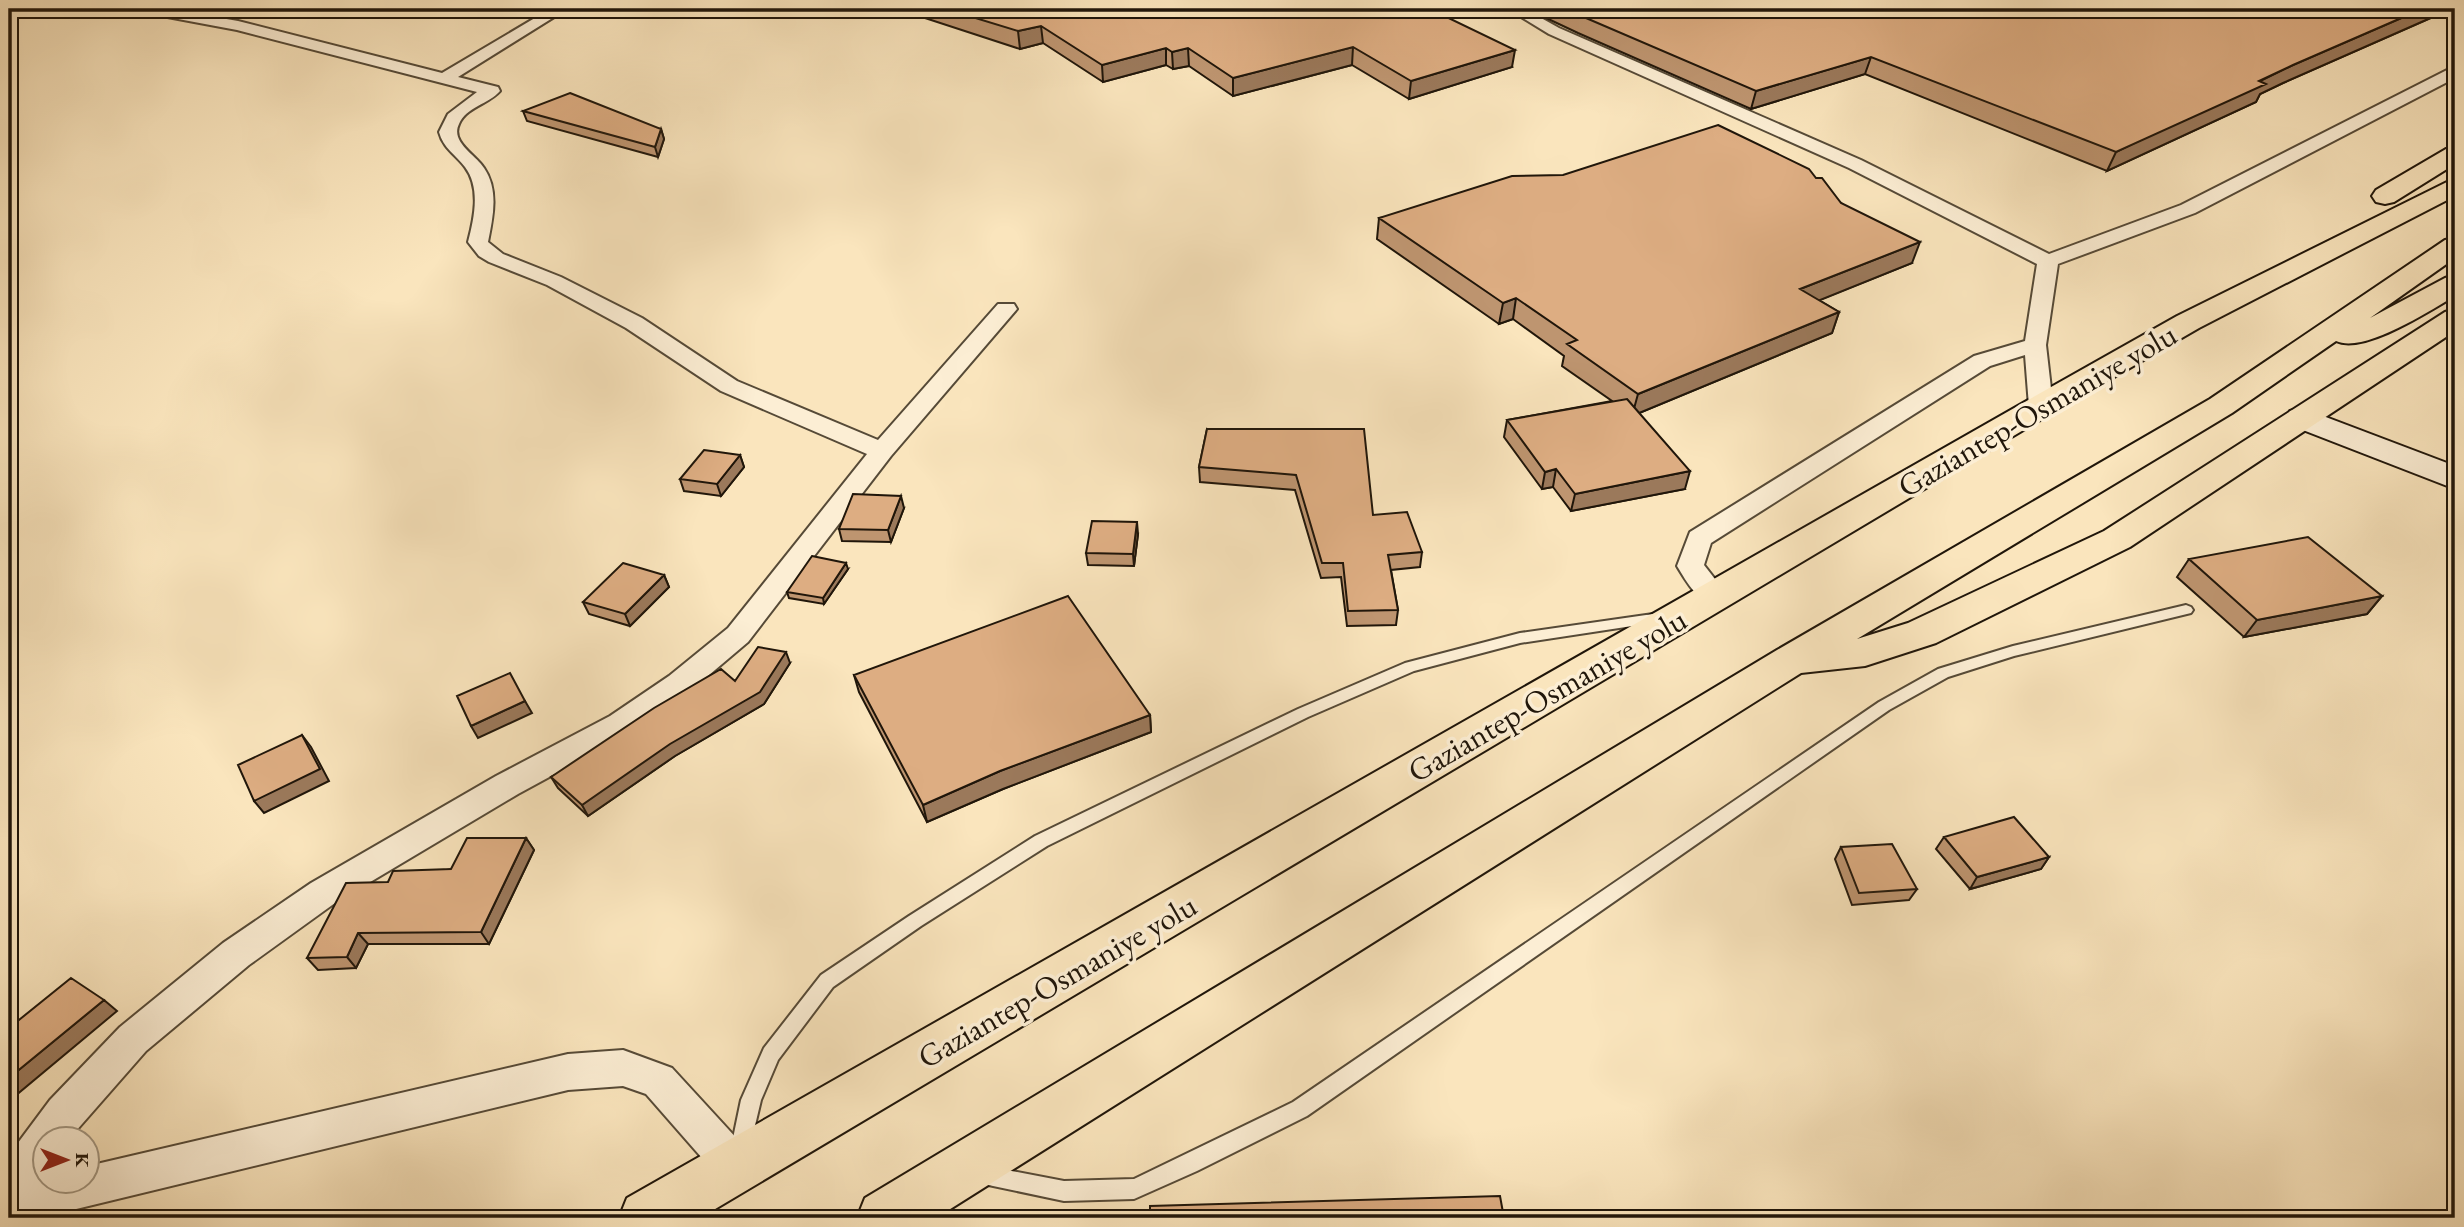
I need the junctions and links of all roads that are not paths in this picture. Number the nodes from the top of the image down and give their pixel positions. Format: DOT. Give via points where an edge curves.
graph roads {
  1 [pos="146,9"];
  2 [pos="560,9"];
  3 [pos="1528,10"];
  4 [pos="2455,72"];
  5 [pos="446,78"];
  6 [pos="2455,154"];
  7 [pos="2455,186"];
  8 [pos="2455,246"];
  9 [pos="2048,261"];
  10 [pos="2455,284"];
  11 [pos="1006,309"];
  12 [pos="2455,318"];
  13 [pos="2189,322"];
  14 [pos="2035,345"];
  15 [pos="2292,355"];
  16 [pos="2041,406"];
  17 [pos="2302,418"];
  18 [pos="882,451"];
  19 [pos="2455,478"];
  20 [pos="1700,606"];
  21 [pos="2186,610"];
  22 [pos="1791,660"];
  23 [pos="737,1168"];
  24 [pos="962,1171"];
  25 [pos="9,1188"];
  26 [pos="9,1205"];
  27 [pos="647,1218"];
  28 [pos="885,1218"];
  1 -- 5 [label="street" via="238,26"];
  2 -- 5 [label="street"];
  3 -- 9 [label="street" via="1554,30 1855,164"];
  4 -- 9 [label="street" via="2188,209"];
  5 -- 18 [label="street" via="492,91 462,109 447,132 476,169 483,186 478,242 486,252 634,323 729,386"];
  6 -- 13 [label="highway" via="2255,267"];
  7 -- 13 [label="highway, Gaziantep-Osmaniye yolu"];
  8 -- 15 [label="highway"];
  9 -- 14 [label="street"];
  10 -- 15 [label="highway" via="2394,319"];
  11 -- 18 [label="street"];
  12 -- 17 [label="highway"];
  13 -- 16 [label="highway, Gaziantep-Osmaniye yolu"];
  14 -- 16 [label="street"];
  14 -- 20 [label="street" via="1982,361 1699,538 1690,566"];
  15 -- 22 [label="highway" via="2221,406"];
  16 -- 20 [label="highway, Gaziantep-Osmaniye yolu"];
  17 -- 19 [label="street"];
  17 -- 22 [label="highway" via="2117,539 1922,633 1865,652"];
  18 -- 25 [label="street" via="738,635 621,724 323,893 236,954 132,1039 64,1113"];
  20 -- 23 [label="highway, Gaziantep-Osmaniye yolu"];
  20 -- 23 [label="lane" via="1520,638 1410,667 1303,713 1041,841 827,981 771,1054 751,1100"];
  21 -- 24 [label="lane" via="1942,673 1884,706 1300,1109 1191,1164 1134,1189 1064,1191"];
  22 -- 24 [label="highway"];
  23 -- 26 [label="street" via="659,1081 623,1068 568,1072"];
  23 -- 27 [label="highway, Gaziantep-Osmaniye yolu"];
  24 -- 28 [label="highway"];
}
